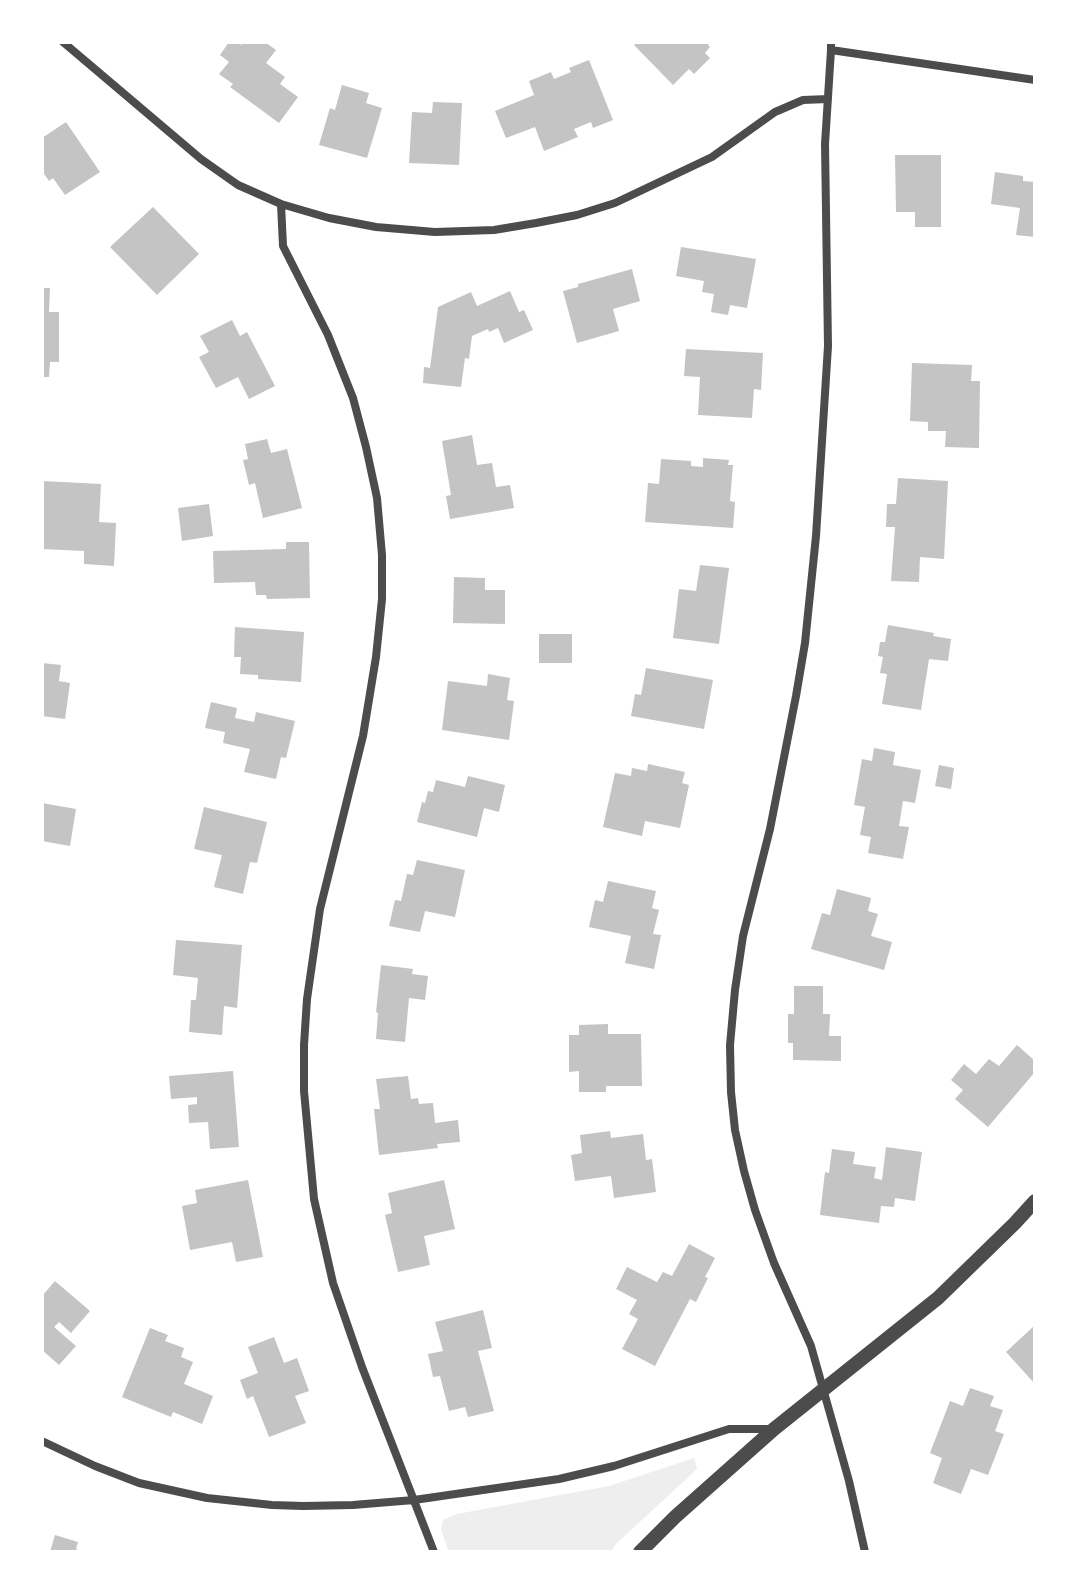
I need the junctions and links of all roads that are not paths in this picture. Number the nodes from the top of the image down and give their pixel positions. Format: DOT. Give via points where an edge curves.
graph roads {
  1 [pos="63,42"];
  2 [pos="831,46"];
  3 [pos="1035,80"];
  4 [pos="828,99"];
  5 [pos="281,204"];
  6 [pos="1035,1201"];
  7 [pos="824,1390"];
  8 [pos="774,1429"];
  9 [pos="42,1441"];
  10 [pos="414,1500"];
  11 [pos="434,1552"];
  12 [pos="640,1552"];
  13 [pos="865,1552"];
  1 -- 5 [label="street" via="201,159 238,185"];
  2 -- 3 [label="street"];
  2 -- 4 [label="street"];
  4 -- 5 [label="street" via="803,100 775,112 712,157 615,203 536,223 435,232 376,227"];
  4 -- 7 [label="street" via="828,346 805,643 770,829 743,936 730,1045 735,1130 744,1171"];
  5 -- 10 [label="street" via="283,246 353,398 377,498 382,555 374,673 320,909 307,999 304,1091 310,1162 333,1283"];
  6 -- 7 [label="street" via="938,1298"];
  7 -- 8 [label="street"];
  7 -- 13 [label="street"];
  8 -- 10 [label="street" via="729,1429 559,1479"];
  8 -- 12 [label="street"];
  9 -- 10 [label="street" via="139,1483 207,1498 303,1506"];
  10 -- 11 [label="street"];
}
